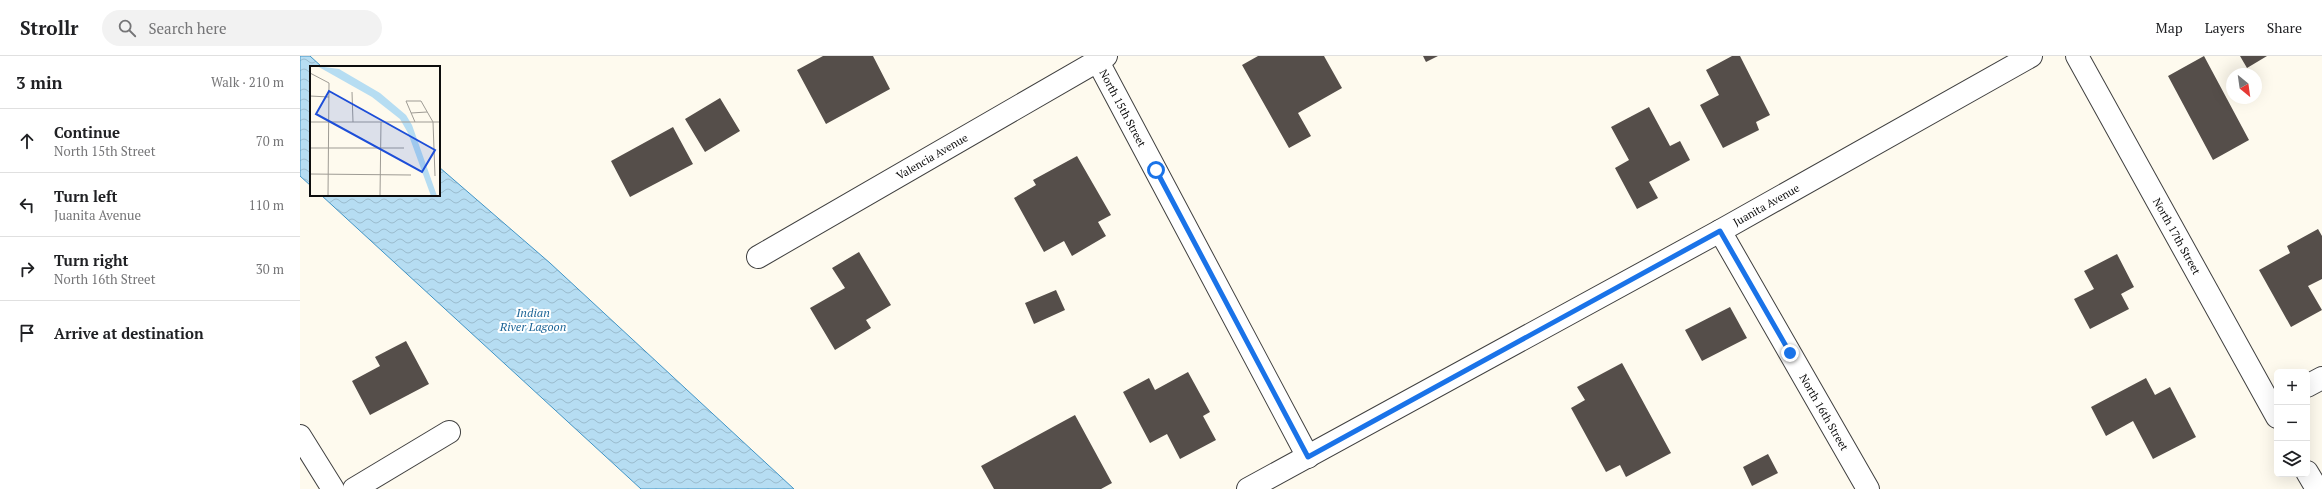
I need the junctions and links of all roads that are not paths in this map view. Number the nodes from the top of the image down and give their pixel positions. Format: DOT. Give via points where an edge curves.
graph roads {
  1 [pos="2031,56"];
  2 [pos="2077,56"];
  3 [pos="1100,58"];
  4 [pos="1720,231"];
  5 [pos="758,257"];
  6 [pos="2322,378"];
  7 [pos="2310,384"];
  8 [pos="2274,406"];
  9 [pos="449,432"];
  10 [pos="300,436"];
  11 [pos="1308,457"];
  12 [pos="2310,477"];
  13 [pos="333,489"];
  14 [pos="354,489"];
  15 [pos="1248,489"];
  16 [pos="1868,489"];
  17 [pos="2317,489"];
  1 -- 4 [label="street, Juanita Avenue"];
  2 -- 8 [label="street, North 17th Street"];
  3 -- 5 [label="street, Valencia Avenue"];
  3 -- 11 [label="street, North 15th Street"];
  4 -- 11 [label="street, Juanita Avenue"];
  4 -- 16 [label="street, North 16th Street"];
  6 -- 7 [label="street"];
  9 -- 14 [label="street"];
  10 -- 13 [label="street"];
  11 -- 15 [label="street, Juanita Avenue"];
  12 -- 17 [label="street"];
}
